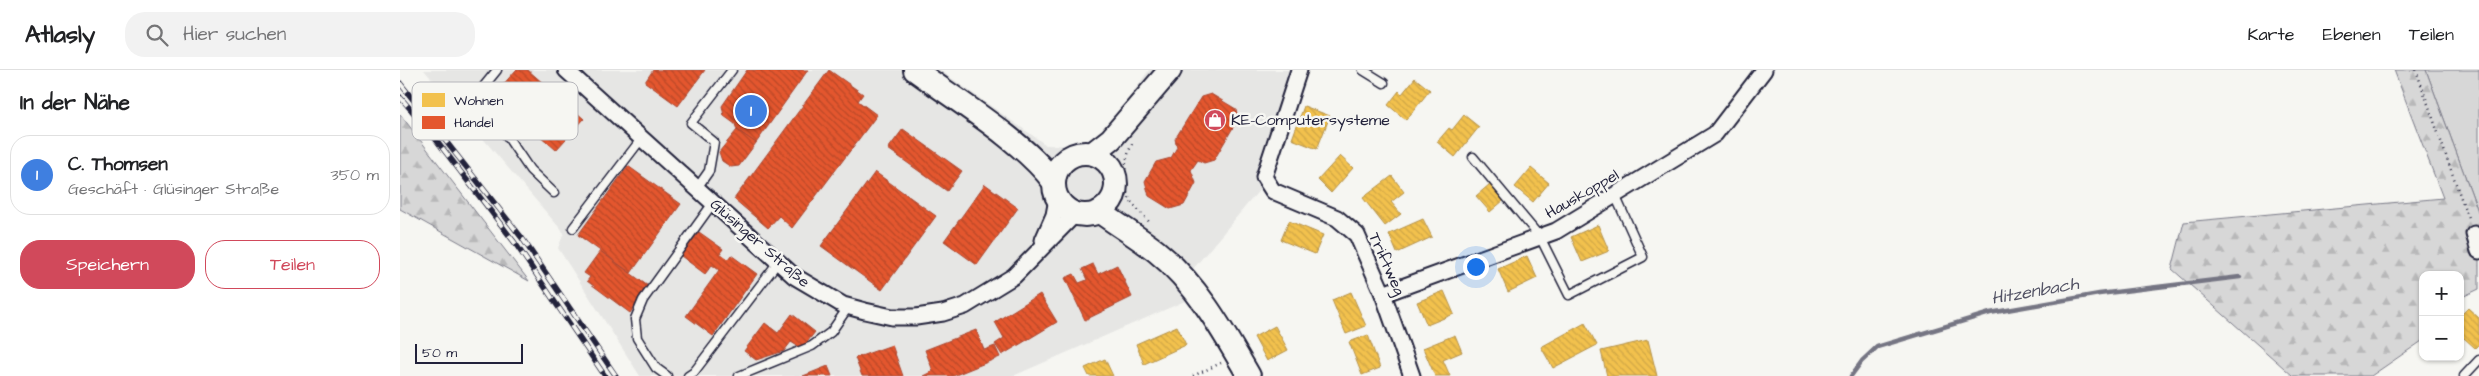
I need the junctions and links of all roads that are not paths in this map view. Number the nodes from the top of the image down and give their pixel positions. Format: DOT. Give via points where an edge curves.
graph roads {
  1 [pos="497,70"];
  2 [pos="566,70"];
  3 [pos="732,70"];
  4 [pos="915,70"];
  5 [pos="1299,70"];
  6 [pos="1363,70"];
  7 [pos="1764,70"];
  8 [pos="1166,76"];
  9 [pos="487,82"];
  10 [pos="1384,82"];
  11 [pos="997,129"];
  12 [pos="642,138"];
  13 [pos="510,140"];
  14 [pos="1093,153"];
  15 [pos="1473,157"];
  16 [pos="1065,160"];
  17 [pos="1112,168"];
  18 [pos="697,188"];
  19 [pos="1055,190"];
  20 [pos="554,193"];
  21 [pos="1615,195"];
  22 [pos="713,203"];
  23 [pos="1115,204"];
  24 [pos="1075,214"];
  25 [pos="573,228"];
  26 [pos="2474,234"];
  27 [pos="1540,237"];
  28 [pos="2479,251"];
  29 [pos="1038,252"];
  30 [pos="778,262"];
  31 [pos="1383,294"];
  32 [pos="848,306"];
  33 [pos="2479,360"];
  34 [pos="667,376"];
  35 [pos="688,376"];
  36 [pos="739,376"];
  37 [pos="1249,376"];
  38 [pos="1412,376"];
  39 [pos="2464,376"];
  1 -- 9 [label="lane"];
  2 -- 12 [label="street, Glüsinger Straße"];
  3 -- 18 [label="lane" via="691,123 714,142 709,171"];
  4 -- 11 [label="main road"];
  5 -- 31 [label="street, Triftweg" via="1264,176 1273,191 1337,218 1357,235"];
  6 -- 10 [label="lane"];
  7 -- 21 [label="street, Hauskoppel" via="1715,134"];
  8 -- 14 [label="main road" via="1111,139"];
  8 -- 17 [label="main road"];
  11 -- 16 [label="main road"];
  11 -- 19 [label="main road" via="1045,169"];
  12 -- 18 [label="street, Glüsinger Straße"];
  12 -- 25 [label="lane"];
  13 -- 20 [label="lane" via="530,170"];
  14 -- 16 [label="main road" via="1083,152"];
  14 -- 17 [label="main road"];
  15 -- 27 [label="lane"];
  16 -- 19 [label="main road, Glüsinger Straße" via="1055,173"];
  17 -- 23 [label="main road"];
  18 -- 22 [label="street, Glüsinger Straße"];
  19 -- 24 [label="main road" via="1062,206"];
  19 -- 29 [label="street, Glüsinger Straße" via="1054,215"];
  21 -- 27 [label="street, Hauskoppel" via="1556,231"];
  21 -- 27 [label="lane" via="1642,257 1569,295"];
  22 -- 30 [label="street, Glüsinger Straße"];
  22 -- 34 [label="lane" via="644,300 635,319 637,338 656,368"];
  23 -- 24 [label="main road" via="1092,215"];
  23 -- 37 [label="main road" via="1212,314"];
  24 -- 29 [label="street, Glüsinger Straße"];
  26 -- 28 [label="street"];
  27 -- 31 [label="street, Hauskoppel"];
  29 -- 32 [label="street, Glüsinger Straße" via="1014,276 991,292 943,313 892,317"];
  30 -- 32 [label="street, Glüsinger Straße" via="816,290"];
  30 -- 35 [label="lane"];
  31 -- 38 [label="street, Triftweg"];
  32 -- 36 [label="lane" via="831,332 812,346"];
  33 -- 39 [label="lane"];
}
